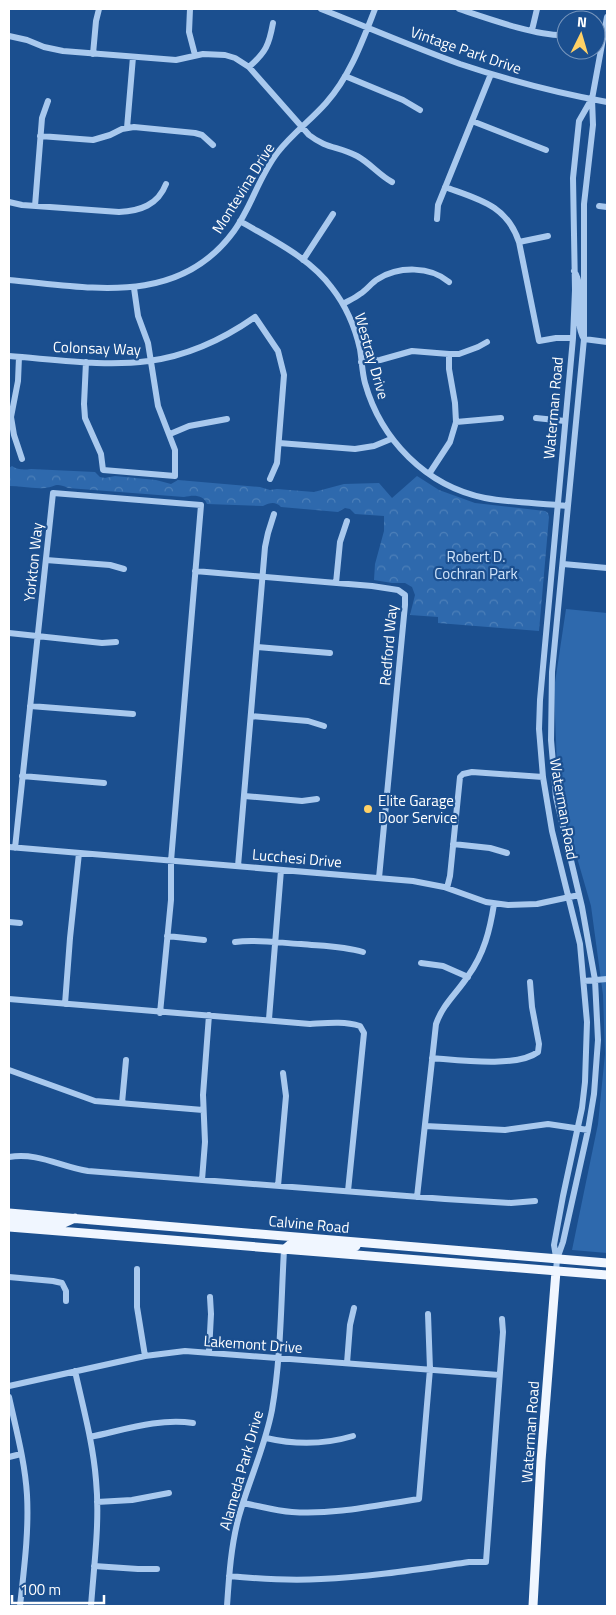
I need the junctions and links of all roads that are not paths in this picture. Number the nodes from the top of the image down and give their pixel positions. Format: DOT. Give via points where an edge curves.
graph roads {
  1 [pos="99,9"];
  2 [pos="190,9"];
  3 [pos="322,9"];
  4 [pos="375,9"];
  5 [pos="537,9"];
  6 [pos="464,10"];
  7 [pos="607,17"];
  8 [pos="273,23"];
  9 [pos="368,27"];
  10 [pos="532,30"];
  11 [pos="556,34"];
  12 [pos="9,36"];
  13 [pos="93,54"];
  14 [pos="195,55"];
  15 [pos="133,57"];
  16 [pos="249,67"];
  17 [pos="491,74"];
  18 [pos="345,76"];
  19 [pos="592,99"];
  20 [pos="48,101"];
  21 [pos="607,102"];
  22 [pos="420,110"];
  23 [pos="472,121"];
  24 [pos="302,127"];
  25 [pos="127,128"];
  26 [pos="40,136"];
  27 [pos="213,145"];
  28 [pos="546,150"];
  29 [pos="392,182"];
  30 [pos="166,184"];
  31 [pos="446,186"];
  32 [pos="9,202"];
  33 [pos="35,206"];
  34 [pos="599,206"];
  35 [pos="607,207"];
  36 [pos="333,214"];
  37 [pos="437,219"];
  38 [pos="240,221"];
  39 [pos="548,236"];
  40 [pos="519,242"];
  41 [pos="303,260"];
  42 [pos="574,270"];
  43 [pos="9,280"];
  44 [pos="449,282"];
  45 [pos="134,288"];
  46 [pos="343,304"];
  47 [pos="573,338"];
  48 [pos="584,339"];
  49 [pos="488,342"];
  50 [pos="607,342"];
  51 [pos="449,354"];
  52 [pos="9,356"];
  53 [pos="20,357"];
  54 [pos="86,362"];
  55 [pos="151,362"];
  56 [pos="361,362"];
  57 [pos="501,418"];
  58 [pos="536,418"];
  59 [pos="227,419"];
  60 [pos="565,420"];
  61 [pos="456,422"];
  62 [pos="170,434"];
  63 [pos="391,439"];
  64 [pos="279,443"];
  65 [pos="22,459"];
  66 [pos="429,474"];
  67 [pos="270,480"];
  68 [pos="558,505"];
  69 [pos="568,506"];
  70 [pos="274,514"];
  71 [pos="347,521"];
  72 [pos="46,560"];
  73 [pos="563,564"];
  74 [pos="607,568"];
  75 [pos="124,569"];
  76 [pos="195,572"];
  77 [pos="262,577"];
  78 [pos="336,583"];
  79 [pos="9,634"];
  80 [pos="38,637"];
  81 [pos="116,642"];
  82 [pos="257,647"];
  83 [pos="330,653"];
  84 [pos="30,706"];
  85 [pos="132,714"];
  86 [pos="251,716"];
  87 [pos="324,726"];
  88 [pos="22,776"];
  89 [pos="542,777"];
  90 [pos="104,782"];
  91 [pos="244,796"];
  92 [pos="317,799"];
  93 [pos="453,844"];
  94 [pos="12,848"];
  95 [pos="79,853"];
  96 [pos="508,853"];
  97 [pos="171,861"];
  98 [pos="238,866"];
  99 [pos="281,870"];
  100 [pos="380,878"];
  101 [pos="447,888"];
  102 [pos="579,895"];
  103 [pos="568,898"];
  104 [pos="494,904"];
  105 [pos="9,922"];
  106 [pos="20,923"];
  107 [pos="167,936"];
  108 [pos="204,940"];
  109 [pos="235,942"];
  110 [pos="275,942"];
  111 [pos="363,952"];
  112 [pos="421,963"];
  113 [pos="468,977"];
  114 [pos="607,979"];
  115 [pos="595,980"];
  116 [pos="584,981"];
  117 [pos="530,982"];
  118 [pos="9,1000"];
  119 [pos="65,1004"];
  120 [pos="160,1012"];
  121 [pos="209,1016"];
  122 [pos="269,1019"];
  123 [pos="432,1058"];
  124 [pos="126,1060"];
  125 [pos="9,1070"];
  126 [pos="282,1072"];
  127 [pos="122,1103"];
  128 [pos="203,1110"];
  129 [pos="425,1126"];
  130 [pos="578,1128"];
  131 [pos="588,1130"];
  132 [pos="9,1158"];
  133 [pos="202,1180"];
  134 [pos="278,1186"];
  135 [pos="348,1191"];
  136 [pos="417,1197"];
  137 [pos="535,1201"];
  138 [pos="9,1213"];
  139 [pos="76,1218"];
  140 [pos="9,1220"];
  141 [pos="9,1227"];
  142 [pos="371,1243"];
  143 [pos="284,1250"];
  144 [pos="557,1259"];
  145 [pos="607,1263"];
  146 [pos="137,1269"];
  147 [pos="556,1271"];
  148 [pos="607,1275"];
  149 [pos="9,1277"];
  150 [pos="210,1297"];
  151 [pos="66,1301"];
  152 [pos="354,1308"];
  153 [pos="428,1314"];
  154 [pos="502,1319"];
  155 [pos="209,1352"];
  156 [pos="145,1356"];
  157 [pos="278,1358"];
  158 [pos="347,1363"];
  159 [pos="430,1369"];
  160 [pos="75,1371"];
  161 [pos="499,1375"];
  162 [pos="9,1386"];
  163 [pos="9,1397"];
  164 [pos="193,1423"];
  165 [pos="353,1436"];
  166 [pos="90,1438"];
  167 [pos="266,1438"];
  168 [pos="21,1454"];
  169 [pos="9,1457"];
  170 [pos="169,1493"];
  171 [pos="97,1502"];
  172 [pos="243,1503"];
  173 [pos="94,1566"];
  174 [pos="157,1569"];
  175 [pos="229,1576"];
  176 [pos="20,1606"];
  177 [pos="91,1606"];
  178 [pos="226,1606"];
  179 [pos="533,1606"];
  1 -- 13 [label="street"];
  2 -- 14 [label="street" via="189,32"];
  3 -- 9 [label="street, Vintage Park Drive"];
  4 -- 9 [label="street, Montevina Drive"];
  5 -- 10 [label="street"];
  6 -- 10 [label="street"];
  7 -- 19 [label="street, Waterman Road"];
  8 -- 16 [label="street" via="270,42"];
  9 -- 17 [label="street, Vintage Park Drive"];
  9 -- 18 [label="street, Montevina Drive"];
  10 -- 11 [label="street"];
  12 -- 13 [label="street" via="54,50"];
  13 -- 15 [label="street"];
  14 -- 15 [label="street" via="176,60"];
  14 -- 16 [label="street" via="225,55"];
  15 -- 25 [label="street"];
  16 -- 24 [label="street"];
  17 -- 19 [label="street, Vintage Park Drive"];
  17 -- 23 [label="street"];
  18 -- 22 [label="street"];
  18 -- 24 [label="street, Montevina Drive" via="327,102"];
  19 -- 21 [label="street, Vintage Park Drive"];
  19 -- 42 [label="street, Waterman Road" via="579,121 573,178"];
  19 -- 48 [label="street, Waterman Road" via="593,125 584,204"];
  20 -- 26 [label="street"];
  23 -- 28 [label="street"];
  23 -- 31 [label="street"];
  24 -- 29 [label="street" via="317,141 356,156"];
  24 -- 38 [label="street, Montevina Drive" via="270,163"];
  25 -- 26 [label="street" via="93,140"];
  25 -- 27 [label="street" via="195,133"];
  26 -- 33 [label="street"];
  30 -- 33 [label="street" via="154,202 130,212"];
  31 -- 37 [label="street" via="438,205"];
  31 -- 40 [label="street" via="504,214"];
  32 -- 33 [label="street"];
  34 -- 35 [label="street"];
  36 -- 41 [label="street"];
  38 -- 41 [label="street, Westray Drive"];
  38 -- 45 [label="street, Montevina Drive" via="223,244 200,264 174,278"];
  39 -- 40 [label="street"];
  40 -- 47 [label="street" via="539,341"];
  41 -- 46 [label="street, Westray Drive" via="324,278"];
  42 -- 47 [label="street, Waterman Road"];
  42 -- 48 [label="street, Waterman Road" via="579,278 579,331"];
  43 -- 45 [label="street, Montevina Drive"];
  44 -- 46 [label="street" via="434,273 402,270 378,279"];
  45 -- 55 [label="street"];
  46 -- 56 [label="street, Westray Drive" via="356,334"];
  47 -- 60 [label="street, Waterman Road"];
  48 -- 50 [label="street"];
  48 -- 69 [label="street, Waterman Road"];
  49 -- 51 [label="street" via="468,351"];
  51 -- 56 [label="street" via="412,351"];
  51 -- 61 [label="street"];
  52 -- 53 [label="street, Colonsay Way"];
  53 -- 54 [label="street, Colonsay Way"];
  53 -- 65 [label="street" via="11,417"];
  54 -- 55 [label="street, Colonsay Way"];
  54 -- 62 [label="street" via="85,418 101,454 103,470 175,476 175,450"];
  55 -- 62 [label="street" via="158,406"];
  55 -- 64 [label="street, Colonsay Way" via="205,347 255,317 274,344 283,367"];
  56 -- 63 [label="street, Westray Drive" via="375,412"];
  57 -- 61 [label="street"];
  58 -- 60 [label="street"];
  59 -- 62 [label="street" via="189,426"];
  60 -- 68 [label="street, Waterman Road"];
  61 -- 66 [label="street" via="450,442"];
  63 -- 64 [label="street" via="355,449"];
  63 -- 66 [label="street, Westray Drive"];
  64 -- 67 [label="street" via="277,463"];
  66 -- 68 [label="street, Westray Drive" via="453,488 484,498"];
  68 -- 69 [label="street, Westray Drive"];
  68 -- 89 [label="street, Waterman Road" via="541,673 539,729"];
  69 -- 73 [label="street, Waterman Road"];
  70 -- 77 [label="street"];
  71 -- 78 [label="street" via="340,542"];
  72 -- 75 [label="street"];
  72 -- 76 [label="street, Yorkton Way" via="53,493 63,493 201,505"];
  72 -- 80 [label="street, Yorkton Way"];
  73 -- 74 [label="street"];
  73 -- 102 [label="street, Waterman Road" via="552,672 551,740 556,797"];
  76 -- 77 [label="street, Redford Way"];
  76 -- 97 [label="street"];
  77 -- 78 [label="street, Redford Way"];
  77 -- 82 [label="street"];
  78 -- 100 [label="street, Redford Way" via="398,590 405,595"];
  79 -- 80 [label="street"];
  80 -- 81 [label="street" via="102,644"];
  80 -- 84 [label="street, Yorkton Way"];
  82 -- 83 [label="street"];
  82 -- 86 [label="street"];
  84 -- 85 [label="street"];
  84 -- 88 [label="street, Yorkton Way"];
  86 -- 87 [label="street" via="308,721"];
  86 -- 91 [label="street"];
  88 -- 90 [label="street"];
  88 -- 94 [label="street, Yorkton Way"];
  89 -- 93 [label="street" via="462,774 458,781"];
  89 -- 103 [label="street, Waterman Road"];
  91 -- 92 [label="street" via="302,801"];
  91 -- 98 [label="street"];
  93 -- 96 [label="street"];
  93 -- 101 [label="street"];
  94 -- 95 [label="street, Lucchesi Drive"];
  95 -- 97 [label="street, Lucchesi Drive"];
  95 -- 119 [label="street"];
  97 -- 98 [label="street, Lucchesi Drive"];
  97 -- 107 [label="street"];
  98 -- 99 [label="street, Lucchesi Drive"];
  99 -- 100 [label="street, Lucchesi Drive"];
  99 -- 110 [label="street"];
  100 -- 101 [label="street, Lucchesi Drive"];
  101 -- 104 [label="street, Lucchesi Drive"];
  102 -- 103 [label="street, Lucchesi Drive"];
  102 -- 115 [label="street, Waterman Road"];
  103 -- 104 [label="street, Lucchesi Drive" via="530,905"];
  103 -- 116 [label="street, Waterman Road" via="580,944"];
  104 -- 113 [label="street" via="487,939"];
  105 -- 106 [label="street"];
  107 -- 108 [label="street"];
  107 -- 120 [label="street"];
  109 -- 110 [label="street"];
  110 -- 111 [label="street"];
  110 -- 122 [label="street"];
  112 -- 113 [label="street" via="443,966"];
  113 -- 123 [label="street" via="439,1016"];
  114 -- 115 [label="street"];
  115 -- 116 [label="street"];
  115 -- 131 [label="street, Waterman Road" via="598,1040"];
  116 -- 130 [label="street, Waterman Road" via="586,1082"];
  117 -- 123 [label="street" via="538,1052 504,1062"];
  118 -- 119 [label="street"];
  119 -- 120 [label="street"];
  120 -- 121 [label="street"];
  121 -- 122 [label="street"];
  121 -- 128 [label="street"];
  122 -- 135 [label="street" via="310,1024 353,1024 360,1026 364,1033"];
  123 -- 129 [label="street"];
  124 -- 127 [label="street"];
  125 -- 127 [label="street" via="86,1099"];
  126 -- 134 [label="street" via="286,1096"];
  127 -- 128 [label="street"];
  128 -- 133 [label="street"];
  129 -- 130 [label="street" via="505,1130 548,1124"];
  129 -- 136 [label="street"];
  130 -- 131 [label="street"];
  130 -- 144 [label="street, Waterman Road" via="554,1245"];
  131 -- 144 [label="street, Waterman Road"];
  132 -- 133 [label="street" via="37,1157 88,1171"];
  133 -- 134 [label="street"];
  134 -- 135 [label="street"];
  135 -- 136 [label="street"];
  136 -- 137 [label="street" via="512,1203"];
  138 -- 139 [label="main road, Calvine Road"];
  139 -- 140 [label="main road" via="62,1224"];
  139 -- 142 [label="main road, Calvine Road"];
  141 -- 143 [label="main road, Calvine Road"];
  142 -- 143 [label="main road" via="351,1247 292,1243"];
  142 -- 144 [label="main road, Calvine Road"];
  143 -- 147 [label="main road, Calvine Road"];
  143 -- 157 [label="street, Alameda Park Drive"];
  144 -- 145 [label="main road, Calvine Road"];
  144 -- 147 [label="street, Waterman Road"];
  146 -- 156 [label="street" via="137,1307"];
  147 -- 148 [label="main road, Calvine Road"];
  147 -- 179 [label="main road, Waterman Road"];
  149 -- 151 [label="street" via="62,1283"];
  150 -- 155 [label="street"];
  152 -- 158 [label="street"];
  153 -- 159 [label="street"];
  154 -- 161 [label="street"];
  155 -- 156 [label="street, Lakemont Drive"];
  155 -- 157 [label="street, Lakemont Drive"];
  156 -- 160 [label="street, Lakemont Drive"];
  157 -- 158 [label="street, Lakemont Drive"];
  157 -- 167 [label="street, Alameda Park Drive"];
  158 -- 159 [label="street, Lakemont Drive"];
  159 -- 161 [label="street, Lakemont Drive"];
  159 -- 172 [label="street" via="419,1499 308,1513"];
  160 -- 162 [label="street, Lakemont Drive"];
  160 -- 166 [label="street"];
  161 -- 175 [label="street" via="486,1562 320,1580"];
  163 -- 168 [label="street"];
  164 -- 166 [label="street" via="156,1423"];
  165 -- 167 [label="street" via="310,1444"];
  166 -- 171 [label="street"];
  167 -- 172 [label="street, Alameda Park Drive"];
  168 -- 169 [label="street"];
  168 -- 176 [label="street" via="27,1514"];
  170 -- 171 [label="street"];
  171 -- 173 [label="street"];
  172 -- 175 [label="street, Alameda Park Drive"];
  173 -- 174 [label="street"];
  173 -- 177 [label="street"];
  175 -- 178 [label="street, Alameda Park Drive"];
}
